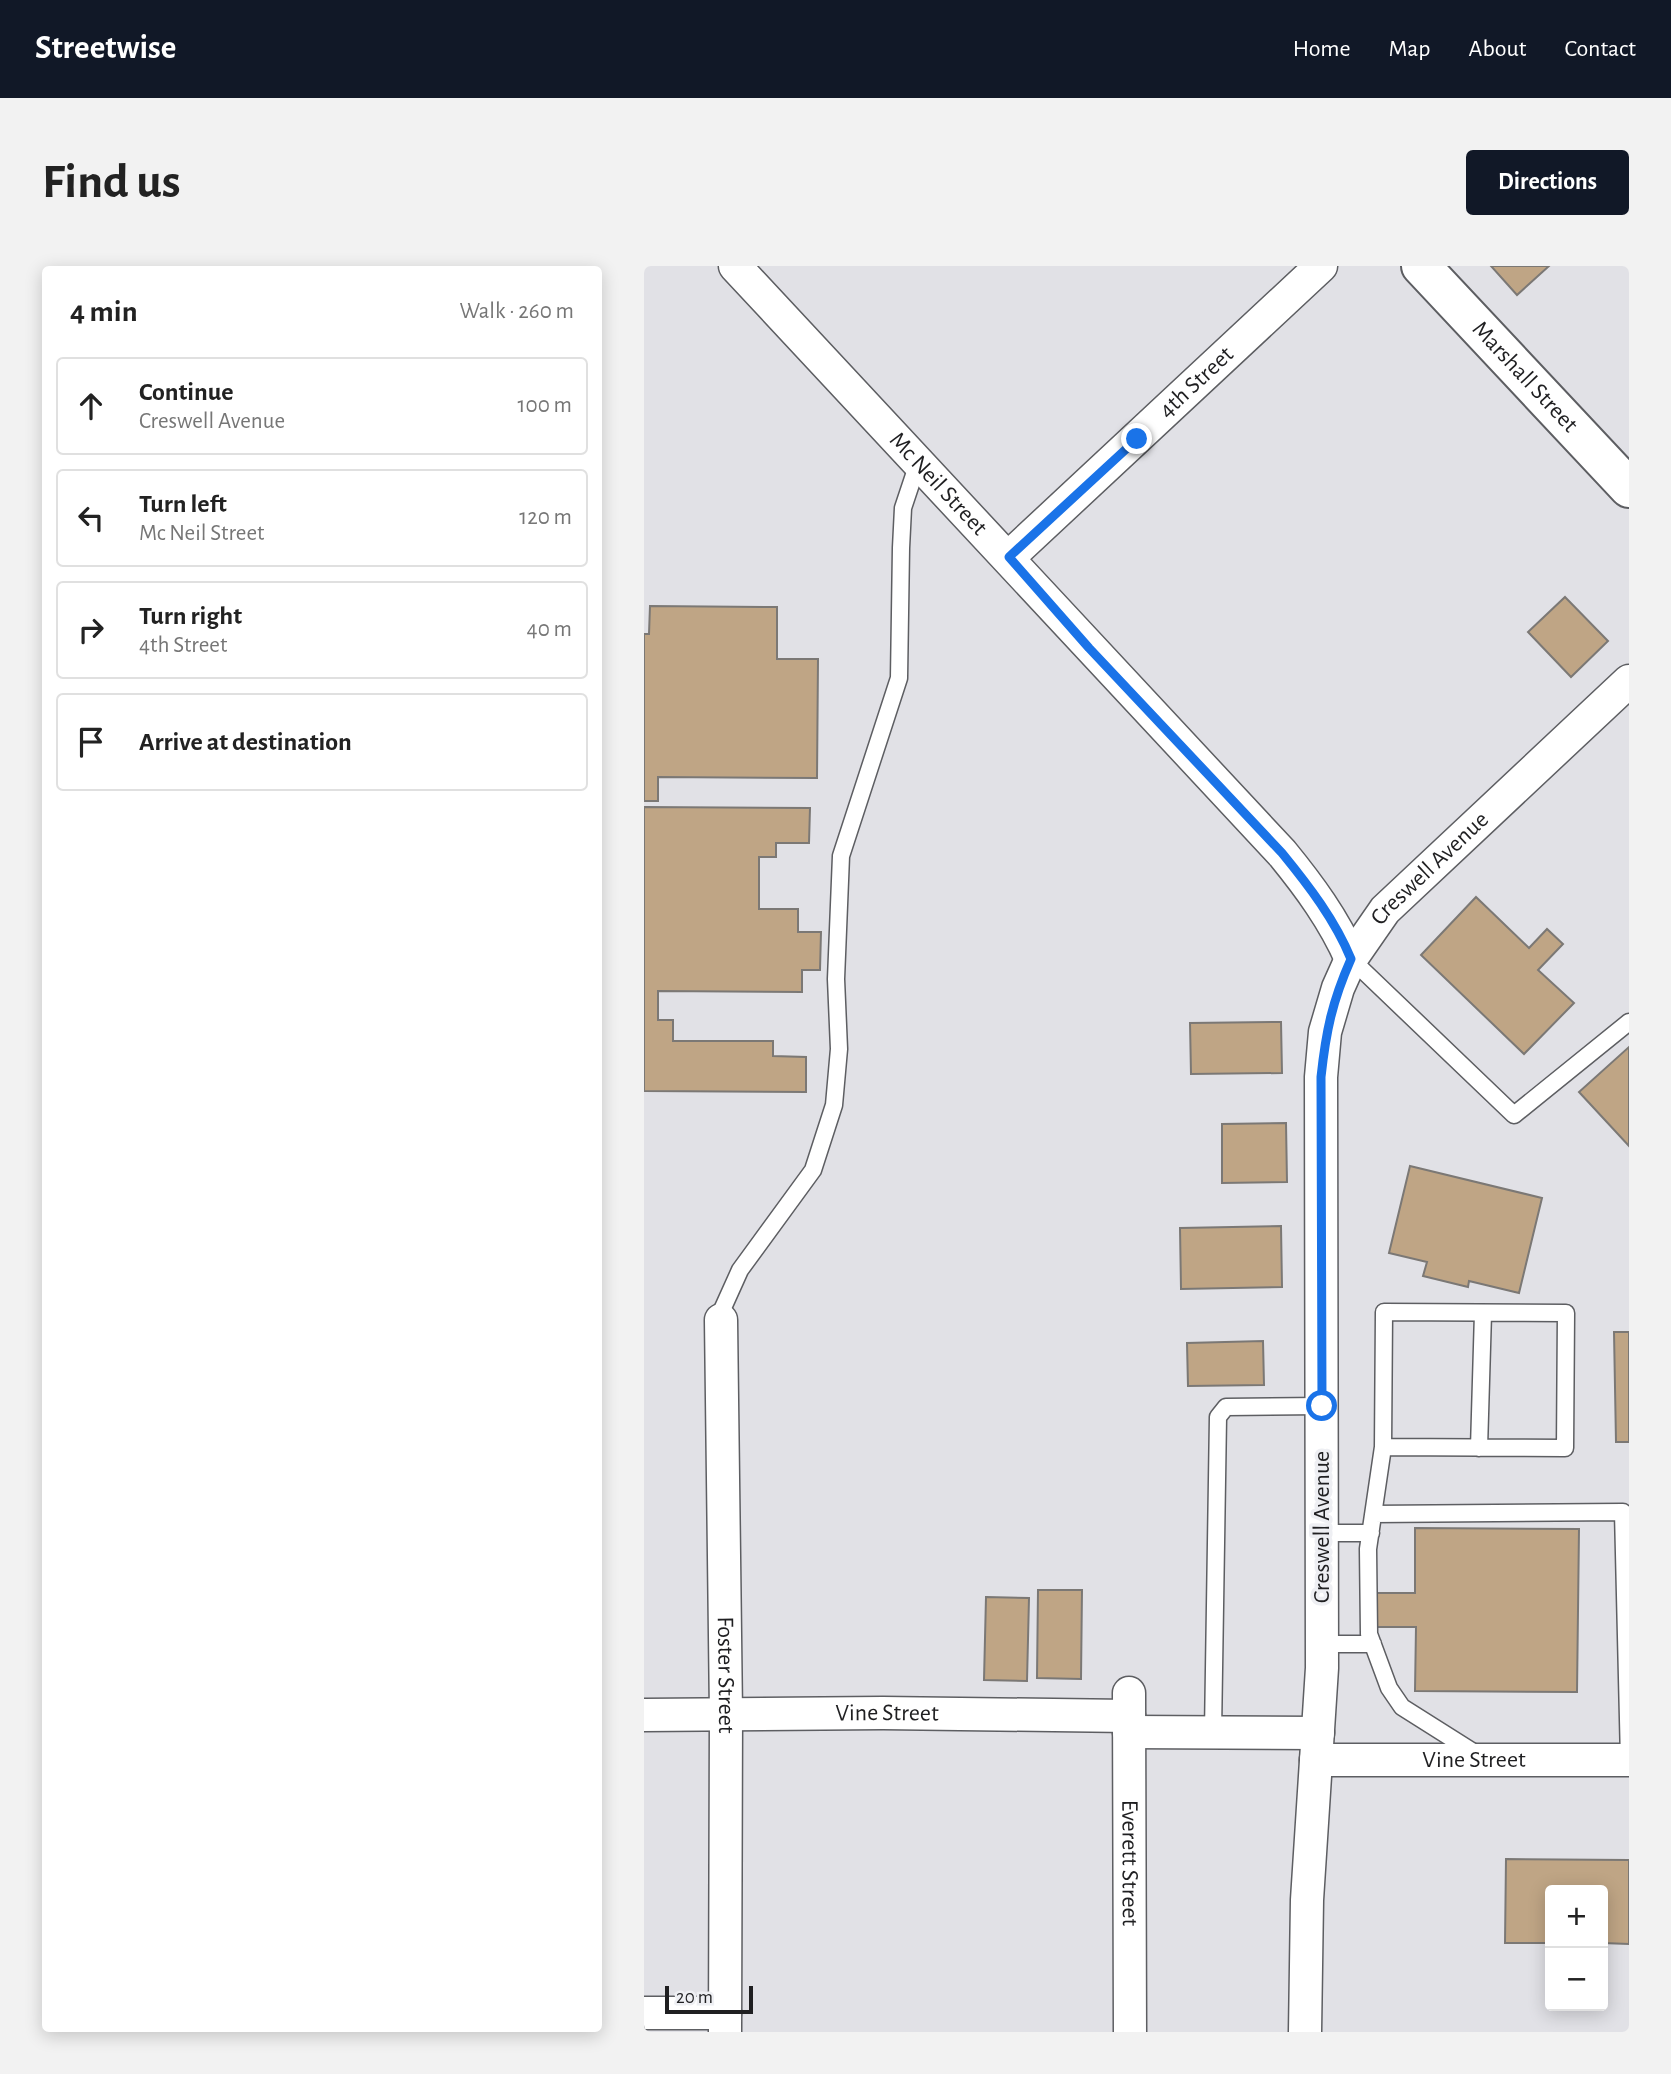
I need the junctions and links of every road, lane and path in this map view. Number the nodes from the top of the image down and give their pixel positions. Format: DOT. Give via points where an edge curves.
graph roads {
  1 [pos="735,266"];
  2 [pos="1321,266"];
  3 [pos="1421,266"];
  4 [pos="918,463"];
  5 [pos="1629,488"];
  6 [pos="1009,557"];
  7 [pos="1629,681"];
  8 [pos="1351,959"];
  9 [pos="1629,1022"];
  10 [pos="1483,1313"];
  11 [pos="721,1320"];
  12 [pos="1322,1406"];
  13 [pos="1383,1447"];
  14 [pos="1479,1448"];
  15 [pos="1373,1514"];
  16 [pos="1322,1533"];
  17 [pos="1371,1533"];
  18 [pos="1322,1644"];
  19 [pos="1373,1644"];
  20 [pos="726,1714"];
  21 [pos="1129,1714"];
  22 [pos="644,1715"];
  23 [pos="1213,1732"];
  24 [pos="1317,1747"];
  25 [pos="1486,1760"];
  26 [pos="1629,1760"];
  27 [pos="644,2013"];
  28 [pos="725,2023"];
  29 [pos="1130,2032"];
  30 [pos="1305,2032"];
  1 -- 4 [label="street, Mc Neil Street"];
  2 -- 6 [label="street, 4th Street"];
  3 -- 5 [label="street, Marshall Street"];
  4 -- 6 [label="street, Mc Neil Street"];
  4 -- 11 [label="lane" via="903,508 899,678 841,856 834,1105 813,1170 740,1270"];
  6 -- 8 [label="street, Mc Neil Street" via="1282,853 1316,896"];
  7 -- 8 [label="street, Creswell Avenue" via="1400,895"];
  8 -- 9 [label="lane" via="1514,1115"];
  8 -- 12 [label="street, Creswell Avenue" via="1325,1032 1321,1077"];
  10 -- 13 [label="lane" via="1384,1312"];
  10 -- 14 [label="lane"];
  10 -- 14 [label="lane" via="1566,1314 1565,1448"];
  11 -- 20 [label="street, Foster Street"];
  12 -- 16 [label="street, Creswell Avenue"];
  12 -- 23 [label="lane" via="1226,1407 1218,1417"];
  13 -- 14 [label="lane"];
  13 -- 15 [label="lane"];
  15 -- 17 [label="lane"];
  15 -- 26 [label="lane" via="1623,1512"];
  16 -- 17 [label="lane"];
  16 -- 18 [label="street, Creswell Avenue"];
  17 -- 19 [label="lane" via="1369,1634"];
  18 -- 19 [label="lane"];
  18 -- 24 [label="street, Creswell Avenue"];
  19 -- 25 [label="lane" via="1389,1688 1402,1707"];
  20 -- 21 [label="street, Vine Street"];
  20 -- 22 [label="street, Vine Street"];
  20 -- 28 [label="street, Foster Street"];
  21 -- 23 [label="street, Vine Street"];
  21 -- 29 [label="street, Everett Street"];
  23 -- 24 [label="street, Vine Street"];
  24 -- 25 [label="street, Vine Street"];
  24 -- 30 [label="street, Creswell Avenue" via="1307,1900"];
  25 -- 26 [label="street, Vine Street"];
  27 -- 28 [label="street"];
}
